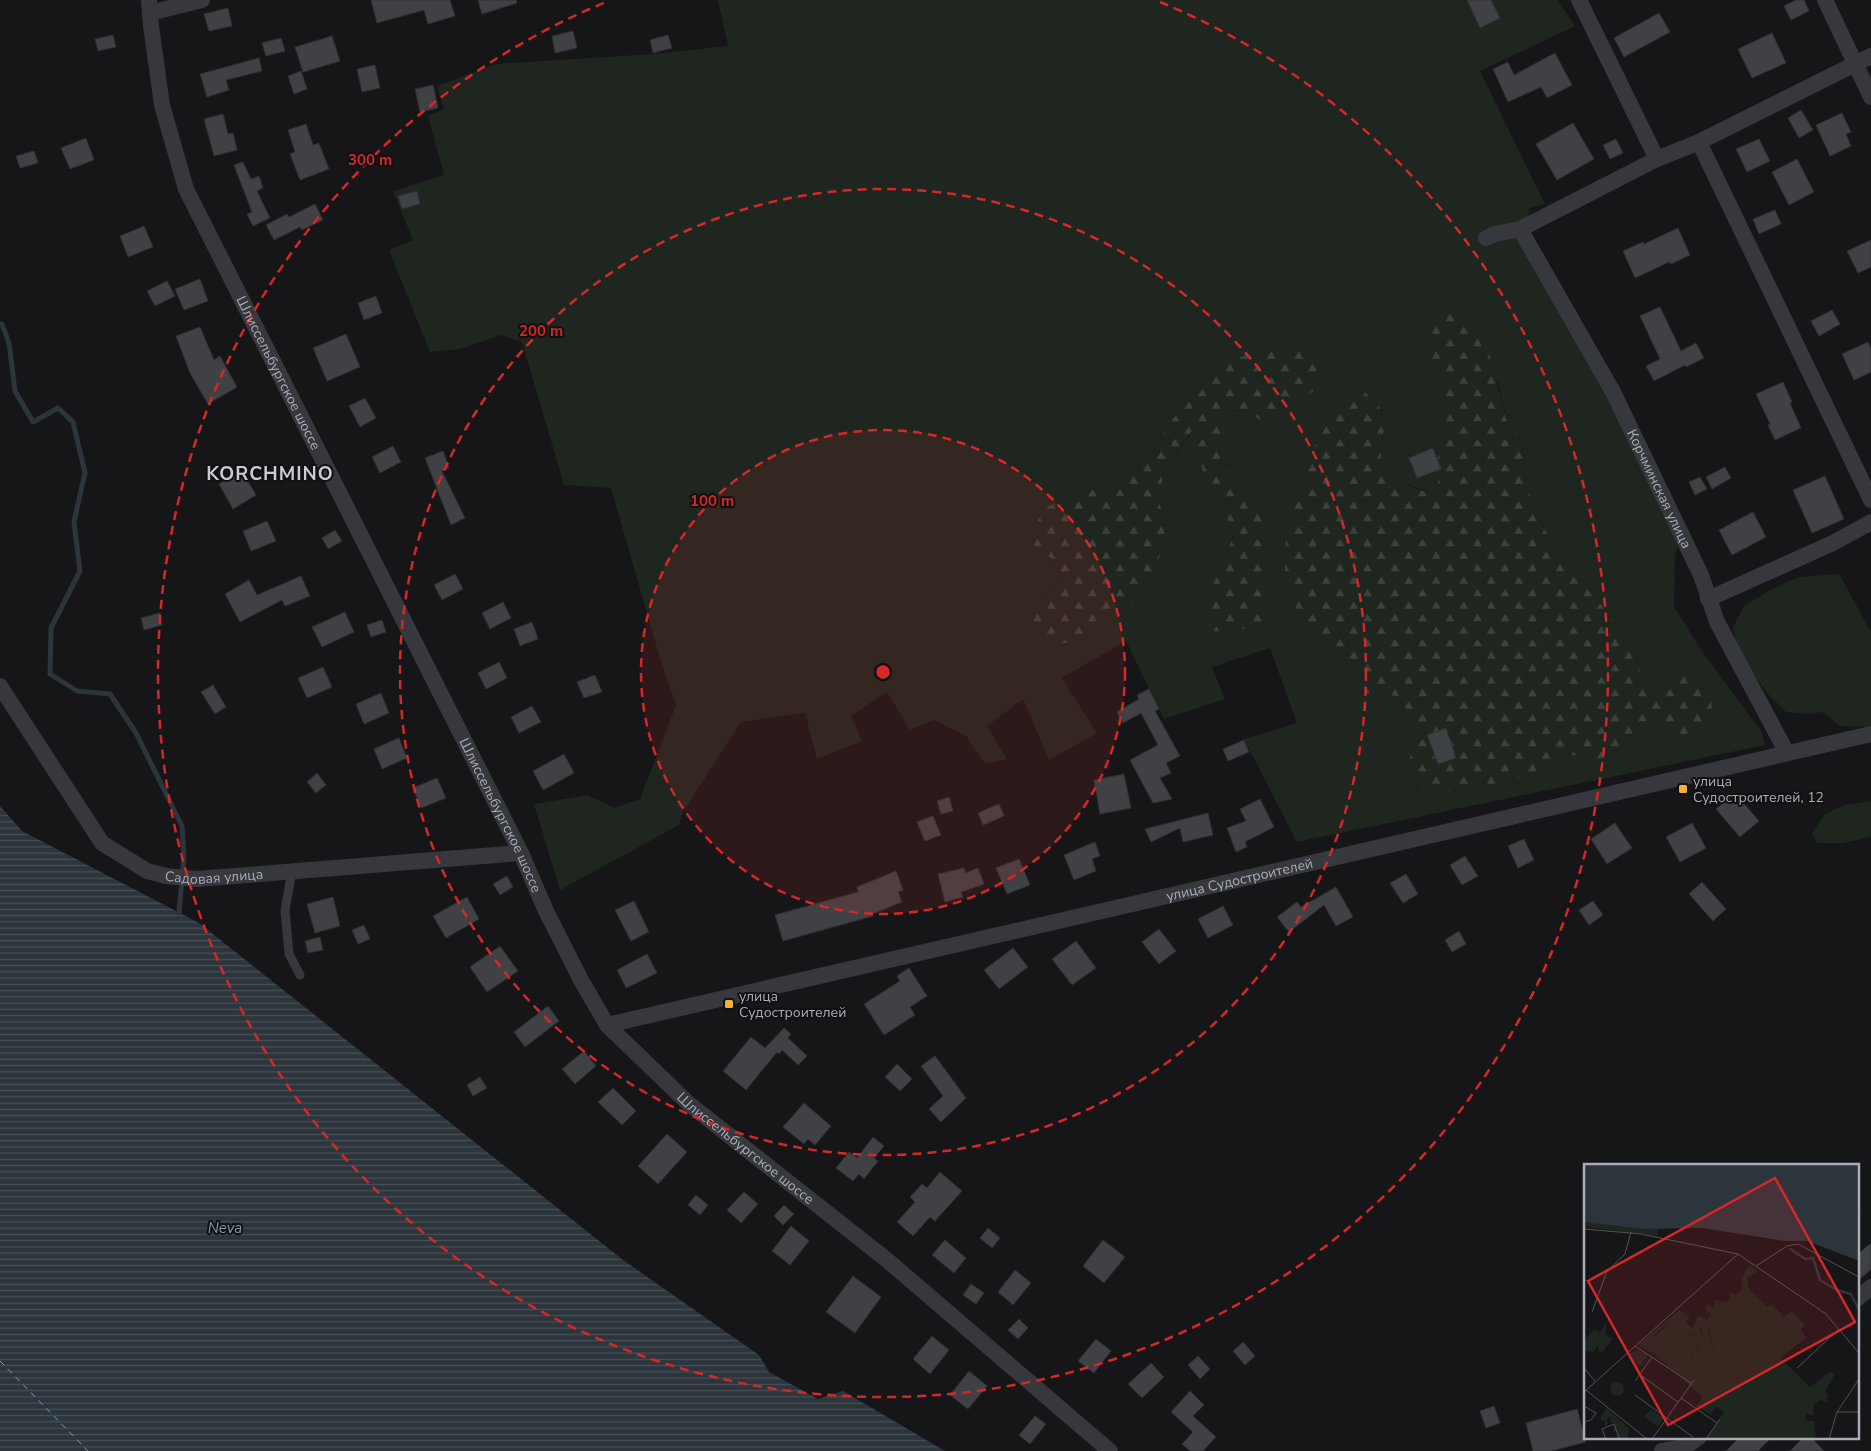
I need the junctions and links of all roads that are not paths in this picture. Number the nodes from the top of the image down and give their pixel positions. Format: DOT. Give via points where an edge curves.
graph roads {
  1 [pos="202,0"];
  2 [pos="1579,0"];
  3 [pos="1824,0"];
  4 [pos="150,6"];
  5 [pos="1871,56"];
  6 [pos="1855,63"];
  7 [pos="1871,97"];
  8 [pos="1699,142"];
  9 [pos="1657,159"];
  10 [pos="1520,229"];
  11 [pos="1486,238"];
  12 [pos="1871,500"];
  13 [pos="1871,522"];
  14 [pos="1708,599"];
  15 [pos="0,686"];
  16 [pos="1871,734"];
  17 [pos="1787,753"];
  18 [pos="521,853"];
  19 [pos="292,871"];
  20 [pos="300,975"];
  21 [pos="608,1025"];
  22 [pos="1871,1287"];
  23 [pos="1858,1298"];
  24 [pos="1698,1438"];
  25 [pos="1110,1451"];
  26 [pos="1662,1451"];
  1 -- 4 [label="street"];
  2 -- 9 [label="street"];
  3 -- 6 [label="street"];
  4 -- 18 [label="street, Шлиссельбургское шоссе" via="162,105 186,189"];
  5 -- 6 [label="street"];
  6 -- 7 [label="street"];
  6 -- 8 [label="street"];
  8 -- 9 [label="street"];
  8 -- 12 [label="street"];
  9 -- 10 [label="street"];
  10 -- 11 [label="street"];
  10 -- 14 [label="street, Корчминская улица" via="1613,392 1701,575"];
  13 -- 14 [label="street" via="1834,543"];
  14 -- 17 [label="street, Корчминская улица"];
  15 -- 19 [label="street, Садовая улица" via="102,843 147,871 166,876 197,879"];
  16 -- 17 [label="street, улица Судостроителей"];
  17 -- 21 [label="street, улица Судостроителей"];
  18 -- 19 [label="street, Садовая улица"];
  18 -- 21 [label="street, Шлиссельбургское шоссе" via="546,911"];
  19 -- 20 [label="lane" via="285,910 289,954"];
  21 -- 25 [label="street, Шлиссельбургское шоссе" via="688,1103 887,1260"];
  22 -- 23 [label="street"];
  24 -- 26 [label="street" via="1685,1447"];
}
